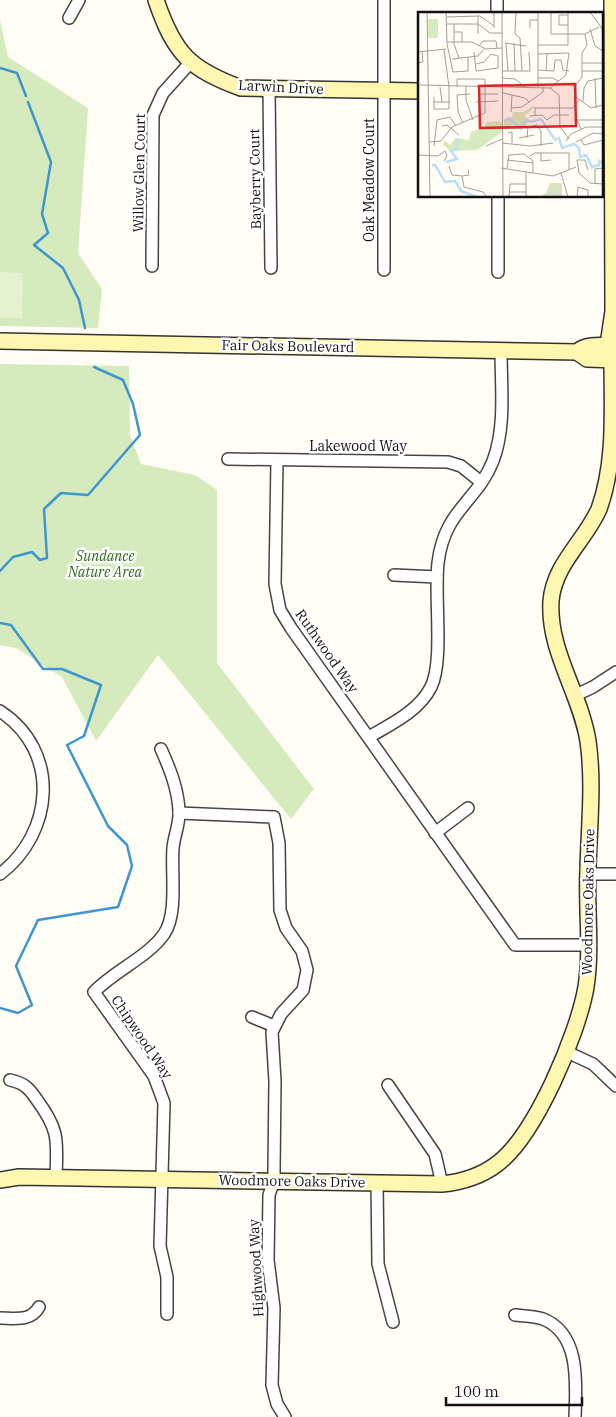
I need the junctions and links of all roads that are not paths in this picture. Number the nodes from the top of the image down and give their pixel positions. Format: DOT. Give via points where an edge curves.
graph roads {
  1 [pos="79,0"];
  2 [pos="156,0"];
  3 [pos="384,0"];
  4 [pos="612,0"];
  5 [pos="69,18"];
  6 [pos="190,63"];
  7 [pos="610,88"];
  8 [pos="269,89"];
  9 [pos="418,90"];
  10 [pos="384,91"];
  11 [pos="498,198"];
  12 [pos="152,266"];
  13 [pos="271,268"];
  14 [pos="384,270"];
  15 [pos="498,272"];
  16 [pos="614,314"];
  17 [pos="0,341"];
  18 [pos="501,351"];
  19 [pos="615,351"];
  20 [pos="228,460"];
  21 [pos="277,460"];
  22 [pos="482,482"];
  23 [pos="394,574"];
  24 [pos="437,577"];
  25 [pos="616,672"];
  26 [pos="576,696"];
  27 [pos="0,711"];
  28 [pos="370,738"];
  29 [pos="161,749"];
  30 [pos="468,808"];
  31 [pos="179,813"];
  32 [pos="435,833"];
  33 [pos="0,874"];
  34 [pos="588,874"];
  35 [pos="616,874"];
  36 [pos="588,945"];
  37 [pos="252,1017"];
  38 [pos="274,1026"];
  39 [pos="567,1052"];
  40 [pos="10,1080"];
  41 [pos="388,1085"];
  42 [pos="616,1086"];
  43 [pos="56,1178"];
  44 [pos="163,1179"];
  45 [pos="0,1180"];
  46 [pos="274,1181"];
  47 [pos="377,1182"];
  48 [pos="442,1184"];
  49 [pos="39,1307"];
  50 [pos="167,1314"];
  51 [pos="515,1315"];
  52 [pos="0,1318"];
  53 [pos="393,1322"];
  54 [pos="285,1417"];
  55 [pos="575,1417"];
  1 -- 5 [label="street"];
  2 -- 6 [label="street, Larwin Drive" via="165,27"];
  3 -- 10 [label="street, Oak Meadow Court"];
  4 -- 7 [label="street, Woodmore Oaks Drive"];
  6 -- 8 [label="street, Larwin Drive" via="241,88"];
  6 -- 12 [label="street, Willow Glen Court" via="163,93 153,115"];
  7 -- 16 [label="street, Woodmore Oaks Drive"];
  8 -- 10 [label="street, Larwin Drive"];
  8 -- 13 [label="street, Bayberry Court"];
  9 -- 10 [label="street, Larwin Drive"];
  10 -- 14 [label="street, Oak Meadow Court"];
  11 -- 15 [label="street"];
  16 -- 19 [label="street, Woodmore Oaks Drive" via="609,338"];
  17 -- 18 [label="street, Fair Oaks Boulevard"];
  18 -- 19 [label="street, Fair Oaks Boulevard" via="577,352 587,359"];
  18 -- 22 [label="street" via="498,446"];
  19 -- 26 [label="street, Woodmore Oaks Drive" via="612,444 605,493 591,524 562,565 551,601 555,642"];
  20 -- 21 [label="street, Lakewood Way"];
  21 -- 22 [label="street, Lakewood Way" via="448,462 466,469"];
  21 -- 28 [label="street, Ruthwood Way" via="276,584 280,610"];
  22 -- 24 [label="street" via="444,534"];
  23 -- 24 [label="street"];
  24 -- 28 [label="street" via="437,664 431,686 414,708"];
  25 -- 26 [label="street"];
  26 -- 34 [label="street, Woodmore Oaks Drive" via="590,764"];
  27 -- 33 [label="street" via="28,740 39,763 44,788 41,815 31,840 17,860"];
  28 -- 32 [label="street, Ruthwood Way"];
  29 -- 31 [label="street" via="174,780"];
  30 -- 32 [label="street"];
  31 -- 38 [label="street" via="274,817 279,843 280,910 286,928 302,951 307,970 303,990"];
  31 -- 44 [label="street, Chipwood Way" via="172,858 171,919 166,931 157,942 94,992 159,1087 165,1111"];
  32 -- 36 [label="street, Ruthwood Way" via="515,945"];
  34 -- 35 [label="street"];
  34 -- 36 [label="street, Woodmore Oaks Drive"];
  36 -- 39 [label="street, Woodmore Oaks Drive" via="582,1004"];
  37 -- 38 [label="street"];
  38 -- 46 [label="street, Highwood Way"];
  39 -- 42 [label="street" via="593,1064"];
  39 -- 48 [label="street, Woodmore Oaks Drive" via="525,1133 502,1160 470,1179"];
  40 -- 43 [label="street" via="26,1086 52,1120 57,1139"];
  41 -- 48 [label="street" via="435,1154"];
  43 -- 44 [label="street, Woodmore Oaks Drive"];
  43 -- 45 [label="street, Woodmore Oaks Drive"];
  44 -- 46 [label="street, Woodmore Oaks Drive"];
  44 -- 50 [label="street" via="160,1246 167,1277"];
  46 -- 47 [label="street, Woodmore Oaks Drive"];
  46 -- 54 [label="street, Highwood Way" via="268,1195 268,1260 274,1308 272,1385 277,1404"];
  47 -- 48 [label="street, Woodmore Oaks Drive"];
  47 -- 53 [label="street" via="378,1264"];
  49 -- 52 [label="street" via="26,1318"];
  51 -- 55 [label="street" via="542,1318 549,1322 569,1347 576,1370"];
}
